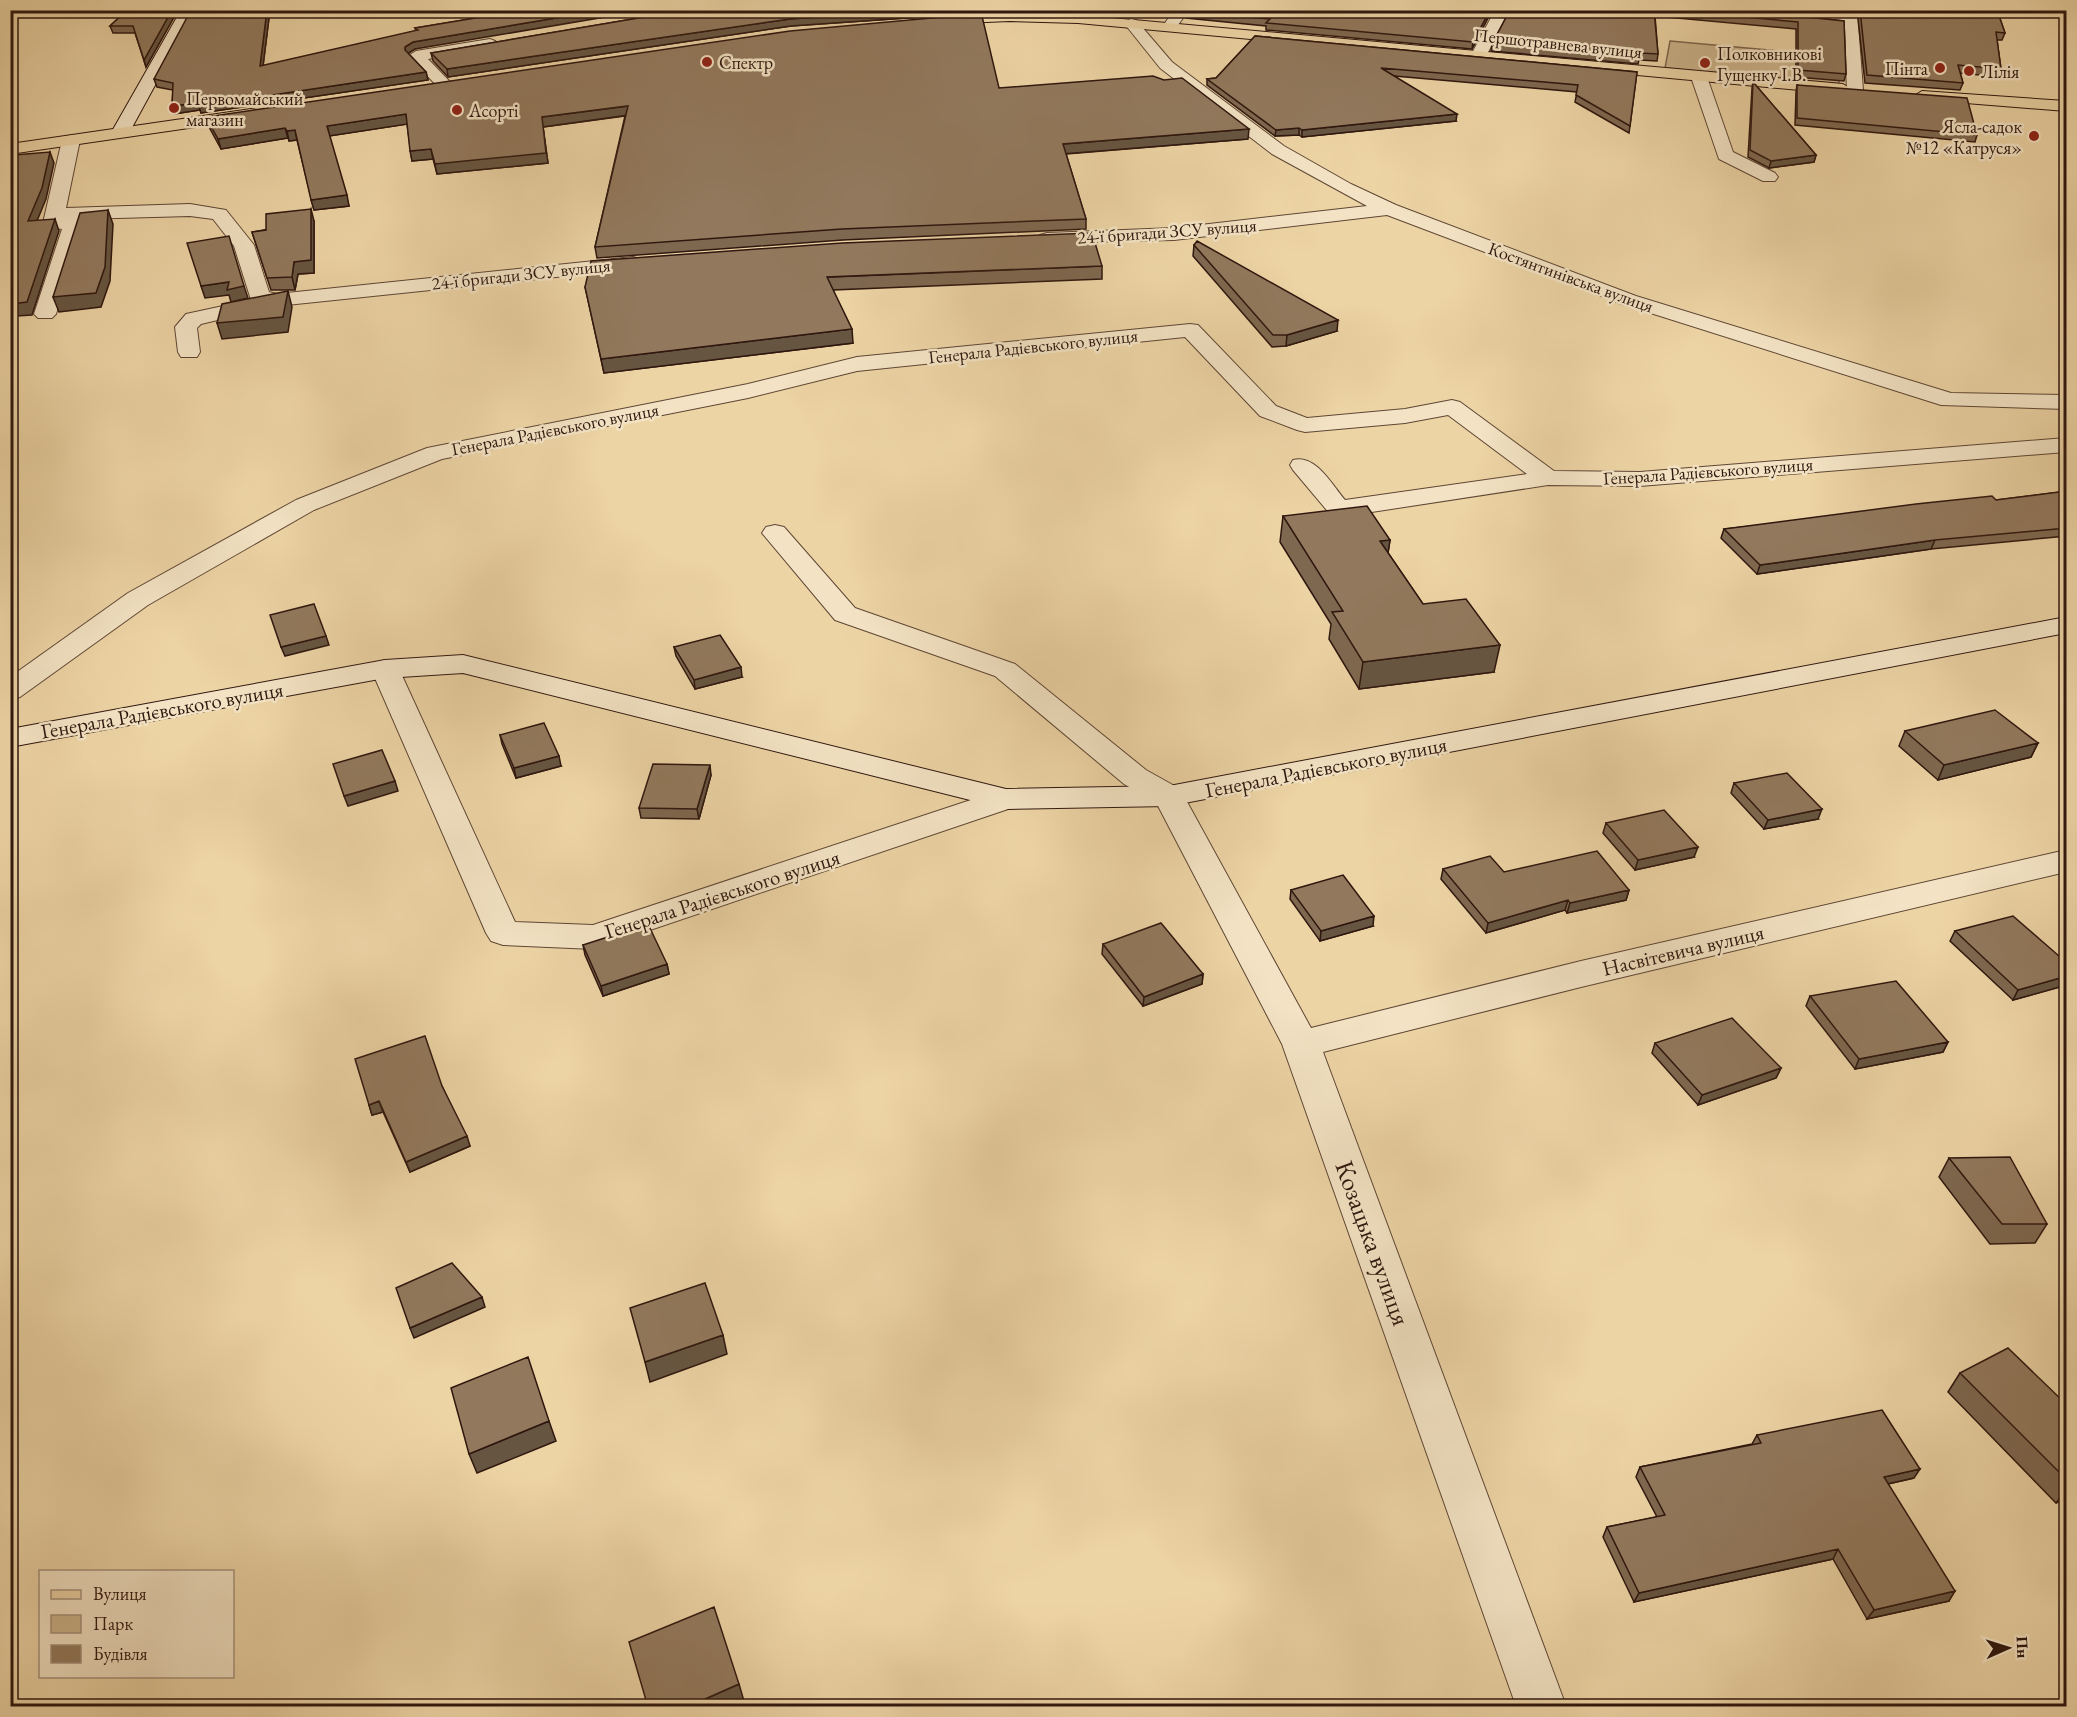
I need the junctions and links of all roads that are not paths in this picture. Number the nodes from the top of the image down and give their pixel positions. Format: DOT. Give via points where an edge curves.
graph roads {
  1 [pos="189,10"];
  2 [pos="1182,10"];
  3 [pos="1503,10"];
  4 [pos="1728,10"];
  5 [pos="952,15"];
  6 [pos="1850,16"];
  7 [pos="920,21"];
  8 [pos="1131,23"];
  9 [pos="1170,26"];
  10 [pos="510,40"];
  11 [pos="1479,55"];
  12 [pos="1699,77"];
  13 [pos="466,83"];
  14 [pos="446,86"];
  15 [pos="425,89"];
  16 [pos="1861,91"];
  17 [pos="1901,94"];
  18 [pos="2067,106"];
  19 [pos="273,111"];
  20 [pos="120,133"];
  21 [pos="71,140"];
  22 [pos="10,149"];
  23 [pos="1769,177"];
  24 [pos="1389,209"];
  25 [pos="54,214"];
  26 [pos="1032,240"];
  27 [pos="653,262"];
  28 [pos="278,300"];
  29 [pos="45,314"];
  30 [pos="189,352"];
  31 [pos="2067,402"];
  32 [pos="2067,445"];
  33 [pos="1302,465"];
  34 [pos="1548,478"];
  35 [pos="776,533"];
  36 [pos="2067,625"];
  37 [pos="385,669"];
  38 [pos="10,691"];
  39 [pos="10,738"];
  40 [pos="1168,796"];
  41 [pos="1006,799"];
  42 [pos="2067,861"];
  43 [pos="1301,1044"];
  44 [pos="1541,1707"];
  1 -- 20 [label="street"];
  2 -- 9 [label="street"];
  3 -- 11 [label="street"];
  4 -- 6 [label="street"];
  5 -- 7 [label="main road, Першотравнева вулиця"];
  5 -- 8 [label="main road, Першотравнева вулиця"];
  6 -- 16 [label="street"];
  8 -- 9 [label="main road, Першотравнева вулиця"];
  8 -- 24 [label="street, Костянтинівська вулиця" via="1166,65 1278,150"];
  9 -- 11 [label="main road, Першотравнева вулиця"];
  10 -- 14 [label="street" via="416,56"];
  11 -- 12 [label="main road, Першотравнева вулиця"];
  12 -- 16 [label="main road, Першотравнева вулиця"];
  12 -- 23 [label="street" via="1725,155"];
  13 -- 14 [label="main road"];
  14 -- 15 [label="main road"];
  17 -- 18 [label="main road"];
  19 -- 20 [label="main road"];
  20 -- 21 [label="main road"];
  21 -- 22 [label="main road"];
  21 -- 25 [label="street"];
  24 -- 26 [label="street, 24-ї бригади ЗСУ вулиця" via="1174,234"];
  24 -- 31 [label="street, Костянтинівська вулиця" via="1629,300 1949,400"];
  25 -- 28 [label="street" via="190,210 219,214 244,245 260,297"];
  25 -- 29 [label="street" via="53,223 74,223"];
  27 -- 28 [label="street, 24-ї бригади ЗСУ вулиця"];
  28 -- 30 [label="street, 24-ї бригади ЗСУ вулиця" via="194,320 186,327"];
  32 -- 34 [label="street, Генерала Радієвського вулиця" via="1640,479"];
  33 -- 34 [label="street" via="1339,509"];
  34 -- 38 [label="street, Генерала Радієвського вулиця" via="1452,407 1405,416 1305,425 1268,411 1190,330 857,364 748,391 436,453 305,505 138,598"];
  35 -- 40 [label="street" via="845,614 1005,670 1134,777"];
  36 -- 40 [label="street, Генерала Радієвського вулиця"];
  37 -- 39 [label="street, Генерала Радієвського вулиця"];
  37 -- 41 [label="street, Генерала Радієвського вулиця" via="463,664"];
  37 -- 41 [label="street, Генерала Радієвського вулиця" via="503,933 594,937"];
  40 -- 41 [label="street, Генерала Радієвського вулиця"];
  40 -- 43 [label="street, Козацька вулиця"];
  42 -- 43 [label="street, Насвітевича вулиця" via="1581,974"];
  43 -- 44 [label="street, Козацька вулиця"];
}
